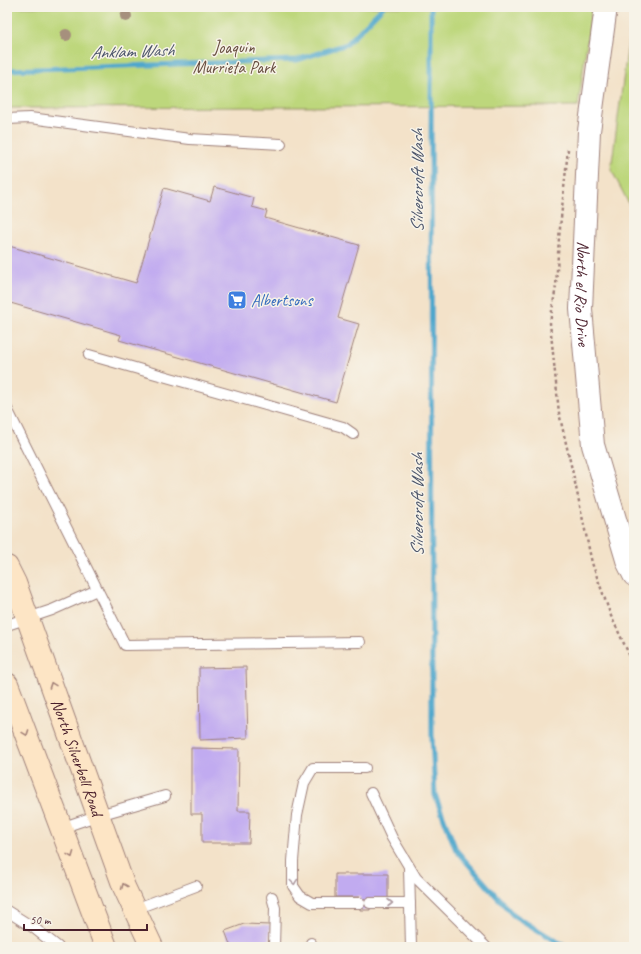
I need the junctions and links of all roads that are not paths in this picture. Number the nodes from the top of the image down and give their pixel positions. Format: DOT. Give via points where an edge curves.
graph roads {
  1 [pos="606,7"];
  2 [pos="7,119"];
  3 [pos="281,144"];
  4 [pos="89,355"];
  5 [pos="7,409"];
  6 [pos="353,434"];
  7 [pos="7,566"];
  8 [pos="634,575"];
  9 [pos="98,590"];
  10 [pos="28,618"];
  11 [pos="7,626"];
  12 [pos="360,642"];
  13 [pos="7,684"];
  14 [pos="365,768"];
  15 [pos="371,793"];
  16 [pos="165,796"];
  17 [pos="99,815"];
  18 [pos="61,828"];
  19 [pos="409,867"];
  20 [pos="196,886"];
  21 [pos="272,897"];
  22 [pos="360,903"];
  23 [pos="370,903"];
  24 [pos="410,903"];
  25 [pos="135,909"];
  26 [pos="7,911"];
  27 [pos="58,947"];
  28 [pos="106,947"];
  29 [pos="152,947"];
  30 [pos="274,947"];
  31 [pos="411,947"];
  32 [pos="486,947"];
  1 -- 8 [label="street, North el Rio Drive" via="589,131 581,309 594,445 628,563"];
  2 -- 3 [label="lane" via="30,118 190,140"];
  4 -- 6 [label="lane" via="343,428"];
  5 -- 9 [label="lane"];
  7 -- 10 [label="main road, North Silverbell Road"];
  9 -- 10 [label="lane"];
  9 -- 12 [label="lane" via="125,645"];
  10 -- 11 [label="lane"];
  17 -- 10 [label="main road, North Silverbell Road, one-way"];
  13 -- 18 [label="main road, one-way"];
  14 -- 22 [label="lane, one-way" via="313,768 304,783 297,815 293,861 293,886 300,896 312,903"];
  15 -- 19 [label="lane"];
  16 -- 17 [label="lane"];
  17 -- 18 [label="lane"];
  25 -- 17 [label="main road, North Silverbell Road, one-way" via="124,887"];
  18 -- 28 [label="main road, one-way"];
  19 -- 24 [label="lane"];
  19 -- 32 [label="lane" via="416,878"];
  20 -- 25 [label="lane"];
  21 -- 30 [label="lane" via="275,908"];
  23 -- 24 [label="lane, one-way"];
  24 -- 31 [label="lane"];
  25 -- 29 [label="main road, North Silverbell Road"];
  26 -- 27 [label="lane"];
}
